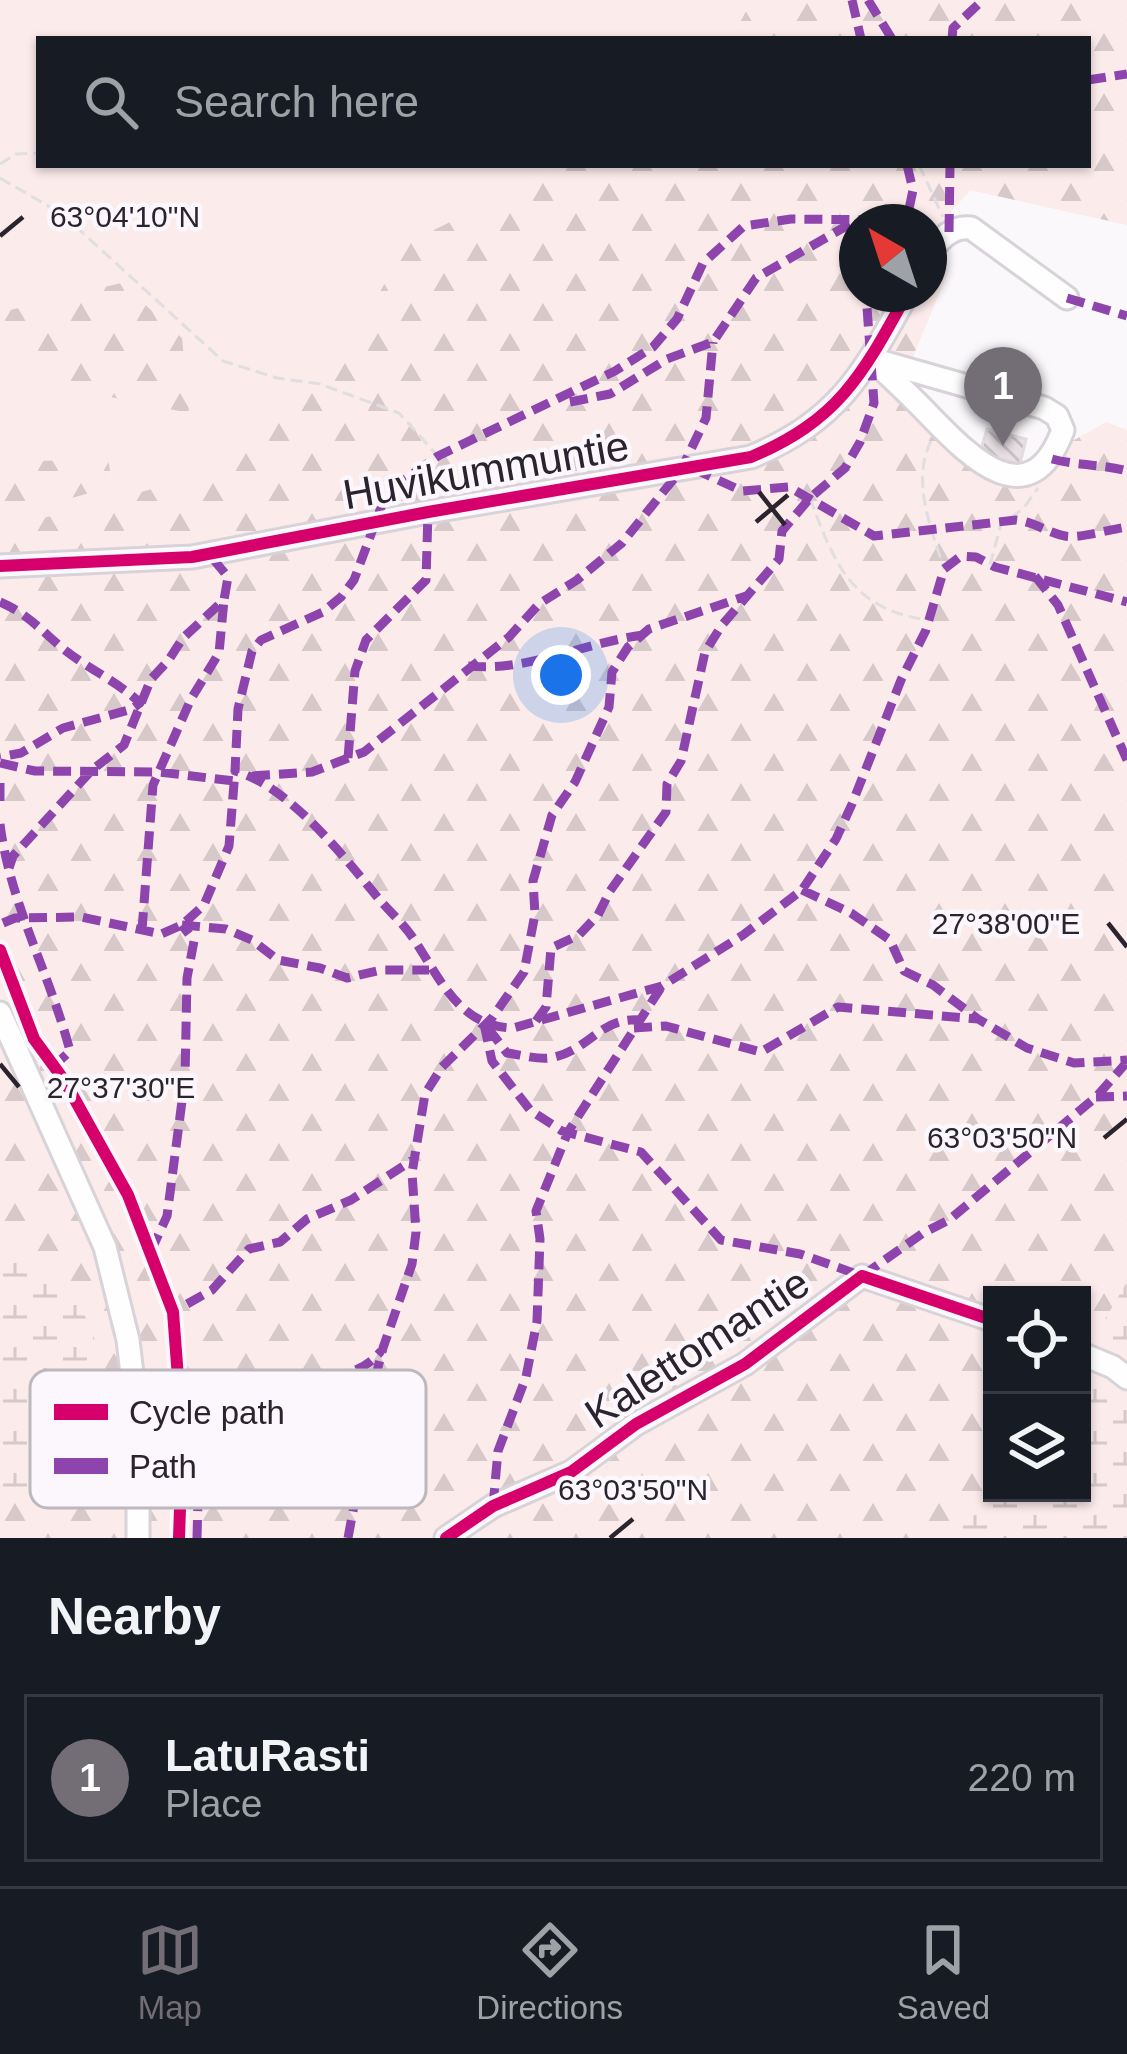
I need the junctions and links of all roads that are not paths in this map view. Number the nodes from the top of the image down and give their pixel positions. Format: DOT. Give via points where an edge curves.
graph roads {
  1 [pos="947,234"];
  2 [pos="1067,298"];
  3 [pos="897,312"];
  4 [pos="872,359"];
  5 [pos="0,566"];
  6 [pos="0,1013"];
  7 [pos="983,1317"];
  8 [pos="1091,1358"];
  9 [pos="132,1370"];
  10 [pos="1127,1378"];
  11 [pos="446,1538"];
  1 -- 2 [label="street" via="971,228"];
  3 -- 4 [label="street, Huvikummuntie"];
  4 -- 4 [label="street" via="982,466 1025,475 1057,446 1063,430 1044,408"];
  4 -- 5 [label="street, Huvikummuntie" via="841,399 786,442 720,465 192,557"];
  6 -- 9 [label="street" via="105,1247"];
  7 -- 11 [label="street, Kalettomantie" via="862,1276 745,1364"];
  8 -- 10 [label="street"];
}
